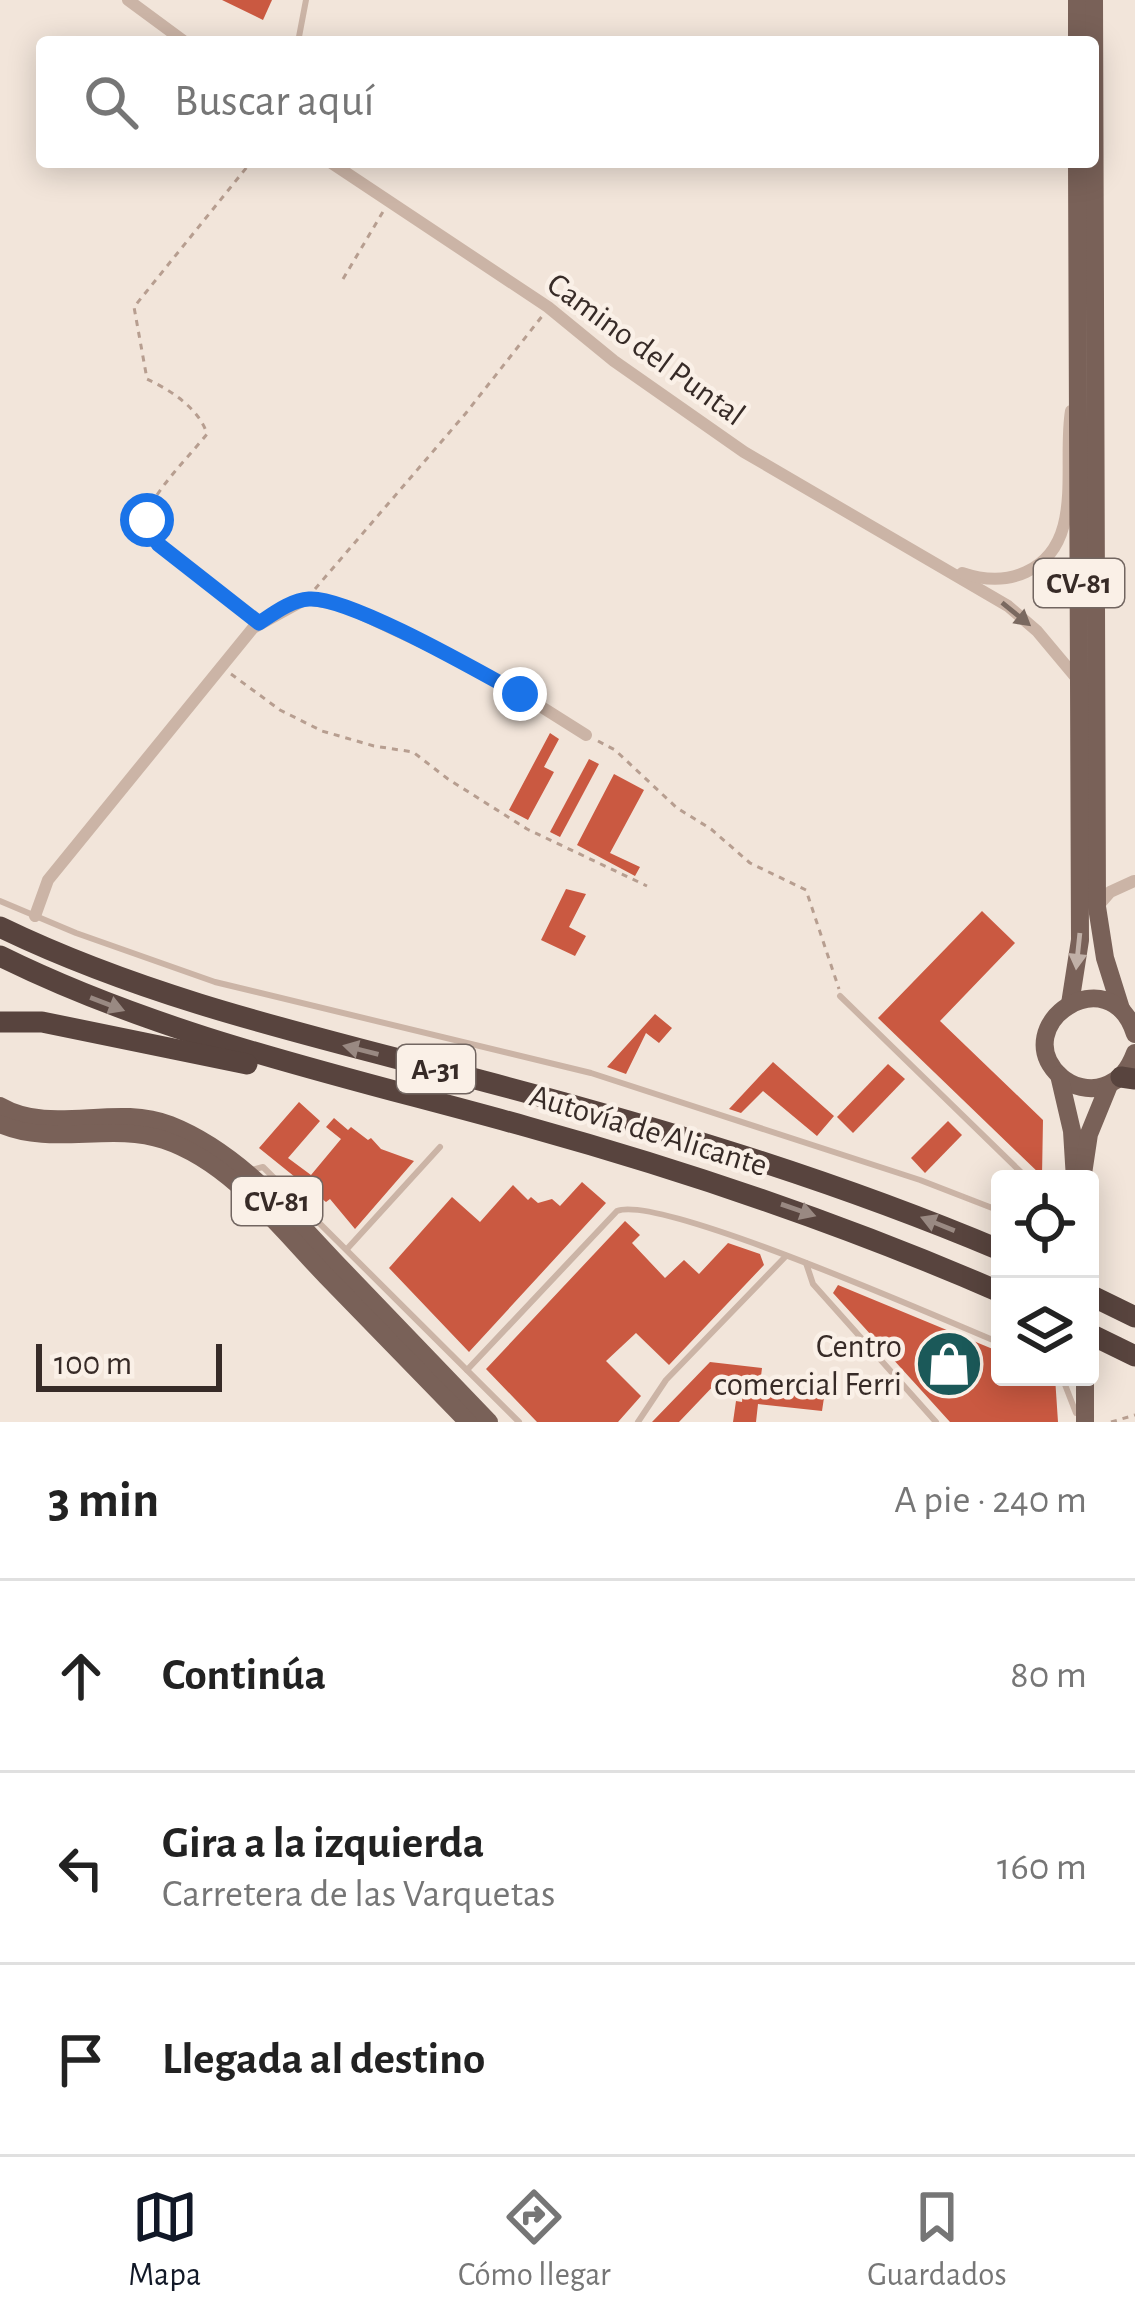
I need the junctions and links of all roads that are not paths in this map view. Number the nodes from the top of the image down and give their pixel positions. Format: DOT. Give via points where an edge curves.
graph roads {
  1 [pos="128,0"];
  2 [pos="306,0"];
  3 [pos="1077,0"];
  4 [pos="1094,0"];
  5 [pos="177,36"];
  6 [pos="299,36"];
  7 [pos="1077,36"];
  8 [pos="1094,36"];
  9 [pos="338,168"];
  10 [pos="1077,168"];
  11 [pos="1095,168"];
  12 [pos="1078,381"];
  13 [pos="939,565"];
  14 [pos="1079,681"];
  15 [pos="586,735"];
  16 [pos="1097,862"];
  17 [pos="1134,881"];
  18 [pos="0,901"];
  19 [pos="1097,907"];
  20 [pos="35,916"];
  21 [pos="0,927"];
  22 [pos="0,956"];
  23 [pos="840,996"];
  24 [pos="1070,1004"];
  25 [pos="1121,1009"];
  26 [pos="0,1022"];
  27 [pos="1135,1034"];
  28 [pos="1135,1054"];
  29 [pos="329,1074"];
  30 [pos="1059,1075"];
  31 [pos="1121,1080"];
  32 [pos="0,1106"];
  33 [pos="0,1124"];
  34 [pos="440,1147"];
  35 [pos="1019,1170"];
  36 [pos="1078,1170"];
  37 [pos="1081,1170"];
  38 [pos="244,1172"];
  39 [pos="991,1207"];
  40 [pos="991,1246"];
  41 [pos="347,1249"];
  42 [pos="786,1256"];
  43 [pos="806,1263"];
  44 [pos="991,1288"];
  45 [pos="1099,1294"];
  46 [pos="1099,1296"];
  47 [pos="1135,1306"];
  48 [pos="1135,1317"];
  49 [pos="991,1338"];
  50 [pos="1099,1338"];
  51 [pos="1135,1356"];
  52 [pos="467,1370"];
  53 [pos="1066,1386"];
  54 [pos="1080,1386"];
  55 [pos="1079,1419"];
  56 [pos="468,1422"];
  57 [pos="489,1422"];
  58 [pos="519,1422"];
  59 [pos="638,1422"];
  60 [pos="936,1422"];
  1 -- 5 [label="street"];
  2 -- 6 [label="lane"];
  3 -- 7 [label="main road"];
  4 -- 8 [label="main road, CV-81"];
  9 -- 13 [label="street, Camino del Puntal" via="548,307 744,452"];
  10 -- 12 [label="main road, CV-81"];
  11 -- 16 [label="main road, CV-81"];
  12 -- 13 [label="street, Camino del Puntal" via="1068,500 1053,551 1032,570 1002,579"];
  12 -- 14 [label="main road, CV-81"];
  13 -- 14 [label="street, Camino del Puntal, one-way" via="1019,614"];
  14 -- 24 [label="main road, CV-81, one-way" via="1080,940"];
  15 -- 20 [label="street" via="438,650 342,605 306,599 259,623 221,667 48,880"];
  16 -- 17 [label="street" via="1108,875"];
  16 -- 19 [label="main road, CV-81"];
  17 -- 19 [label="street"];
  18 -- 20 [label="lane"];
  19 -- 25 [label="main road, CV-81"];
  20 -- 39 [label="lane" via="215,982 591,1073"];
  40 -- 21 [label="highway, Autovía de Alicante / A-31, one-way" via="877,1199 664,1131 155,992"];
  22 -- 29 [label="highway, Autovía de Alicante / A-31, one-way" via="140,1017"];
  23 -- 35 [label="lane"];
  24 -- 25 [label="main road" via="1096,998"];
  24 -- 30 [label="main road, CV-81" via="1046,1036"];
  25 -- 27 [label="main road, CV-81"];
  26 -- 29 [label="highway" via="103,1033 293,1076"];
  28 -- 31 [label="main road, CV-81"];
  29 -- 44 [label="highway, Autovía de Alicante / A-31, one-way" via="748,1192"];
  30 -- 31 [label="main road" via="1082,1088"];
  30 -- 36 [label="main road, CV-81"];
  31 -- 37 [label="main road, CV-81" via="1089,1134"];
  32 -- 38 [label="main road, CV-81" via="35,1119 120,1115 164,1123 210,1144"];
  33 -- 56 [label="main road, CV-81" via="38,1135 129,1132 190,1151 259,1207"];
  34 -- 41 [label="lane"];
  38 -- 41 [label="lane" via="263,1167"];
  38 -- 57 [label="main road, CV-81"];
  41 -- 52 [label="lane"];
  42 -- 43 [label="lane"];
  42 -- 52 [label="lane" via="652,1209 624,1208"];
  42 -- 59 [label="lane" via="666,1380"];
  43 -- 49 [label="lane"];
  43 -- 60 [label="lane" via="813,1284"];
  45 -- 47 [label="highway"];
  46 -- 48 [label="highway"];
  50 -- 51 [label="highway"];
  52 -- 58 [label="lane"];
  53 -- 55 [label="lane"];
  54 -- 55 [label="main road"];
}
